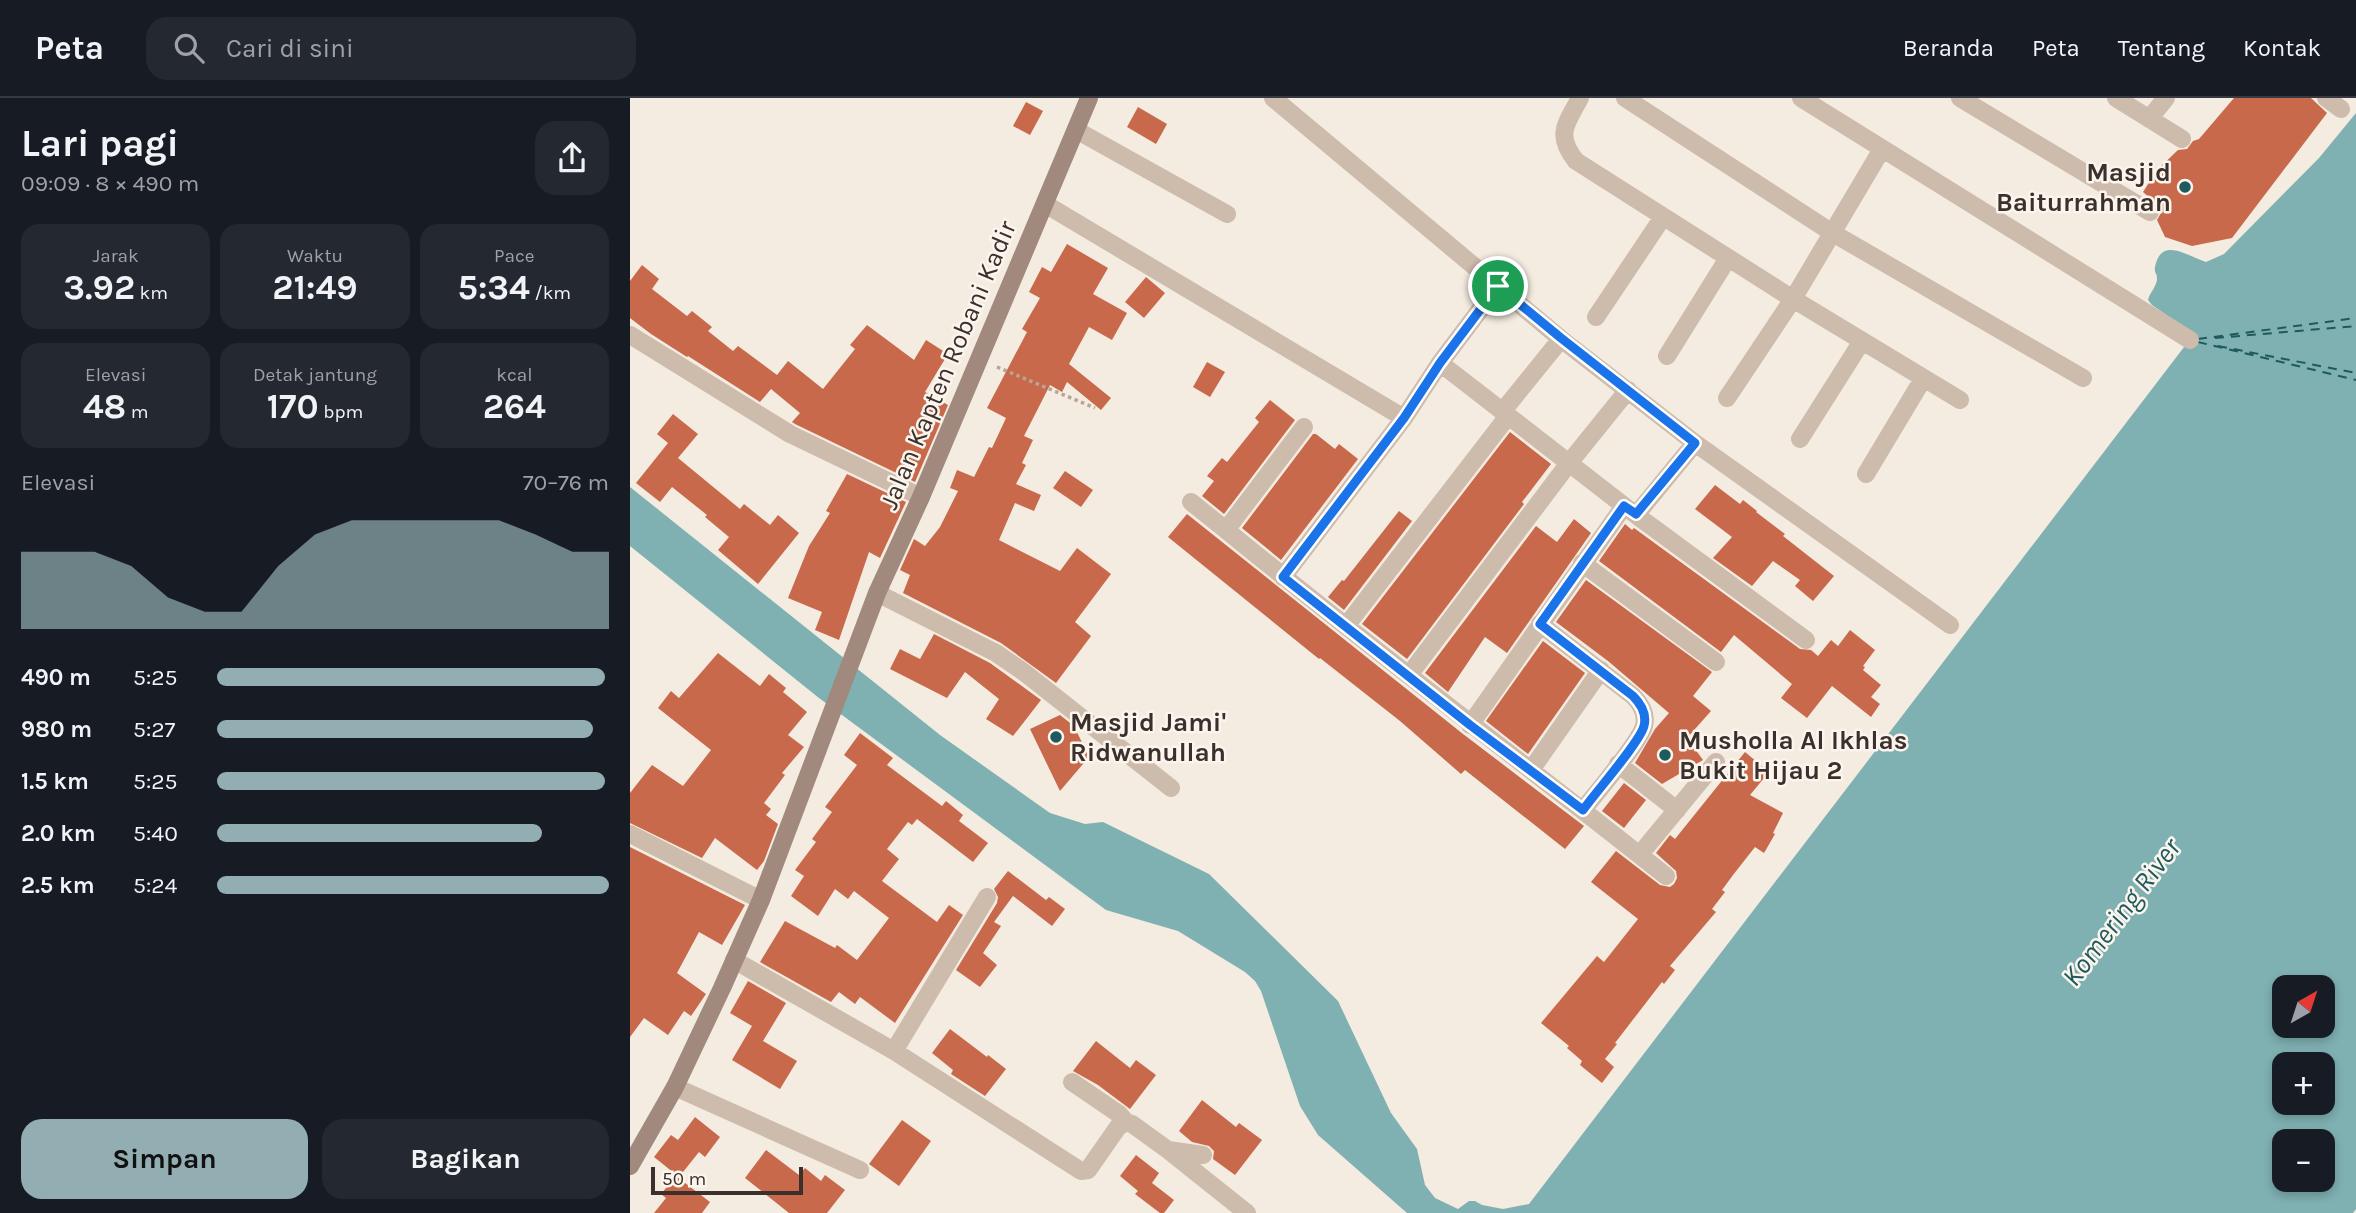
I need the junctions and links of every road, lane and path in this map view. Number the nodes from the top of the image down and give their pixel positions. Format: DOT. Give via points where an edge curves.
graph roads {
  1 [pos="1089,98"];
  2 [pos="1273,98"];
  3 [pos="1580,98"];
  4 [pos="1625,98"];
  5 [pos="1801,98"];
  6 [pos="2116,98"];
  7 [pos="2166,98"];
  8 [pos="2326,98"];
  9 [pos="1963,99"];
  10 [pos="2341,109"];
  11 [pos="2149,118"];
  12 [pos="1076,130"];
  13 [pos="2182,139"];
  14 [pos="1882,149"];
  15 [pos="1045,204"];
  16 [pos="2150,212"];
  17 [pos="1227,214"];
  18 [pos="1663,217"];
  19 [pos="1831,232"];
  20 [pos="1728,258"];
  21 [pos="1498,286"];
  22 [pos="1793,299"];
  23 [pos="1596,317"];
  24 [pos="630,335"];
  25 [pos="1561,338"];
  26 [pos="2190,340"];
  27 [pos="1861,341"];
  28 [pos="1667,356"];
  29 [pos="979,359"];
  30 [pos="1440,363"];
  31 [pos="2083,378"];
  32 [pos="1923,379"];
  33 [pos="1628,390"];
  34 [pos="1727,398"];
  35 [pos="1960,400"];
  36 [pos="1095,408"];
  37 [pos="1505,414"];
  38 [pos="1404,418"];
  39 [pos="1304,427"];
  40 [pos="1800,439"];
  41 [pos="1695,443"];
  42 [pos="1569,463"];
  43 [pos="1866,474"];
  44 [pos="921,497"];
  45 [pos="1191,502"];
  46 [pos="1630,510"];
  47 [pos="1226,530"];
  48 [pos="1582,563"];
  49 [pos="1283,577"];
  50 [pos="877,593"];
  51 [pos="1540,624"];
  52 [pos="1950,625"];
  53 [pos="1346,626"];
  54 [pos="1806,640"];
  55 [pos="1716,662"];
  56 [pos="1601,670"];
  57 [pos="1409,676"];
  58 [pos="1470,725"];
  59 [pos="1716,762"];
  60 [pos="1618,764"];
  61 [pos="1531,769"];
  62 [pos="1171,788"];
  63 [pos="1583,810"];
  64 [pos="1677,810"];
  65 [pos="630,834"];
  66 [pos="1646,847"];
  67 [pos="1666,876"];
  68 [pos="987,897"];
  69 [pos="761,900"];
  70 [pos="734,960"];
  71 [pos="894,1051"];
  72 [pos="1072,1082"];
  73 [pos="675,1087"];
  74 [pos="1126,1122"];
  75 [pos="1168,1150"];
  76 [pos="1203,1154"];
  77 [pos="630,1166"];
  78 [pos="860,1170"];
  79 [pos="1247,1213"];
  1 -- 12 [label="main road, Jalan Kapten Robani Kadir"];
  2 -- 21 [label="street"];
  3 -- 18 [label="street" via="1564,127 1570,153 1584,167"];
  4 -- 19 [label="street"];
  5 -- 14 [label="street"];
  6 -- 11 [label="street"];
  7 -- 11 [label="street"];
  8 -- 10 [label="street"];
  9 -- 16 [label="street"];
  11 -- 13 [label="street"];
  12 -- 15 [label="main road, Jalan Kapten Robani Kadir"];
  12 -- 17 [label="street"];
  14 -- 19 [label="street"];
  14 -- 26 [label="street"];
  15 -- 29 [label="main road, Jalan Kapten Robani Kadir"];
  15 -- 38 [label="street"];
  18 -- 20 [label="street"];
  18 -- 23 [label="street"];
  19 -- 22 [label="street"];
  19 -- 31 [label="street"];
  20 -- 22 [label="street"];
  20 -- 28 [label="street"];
  21 -- 25 [label="street"];
  21 -- 30 [label="street"];
  22 -- 27 [label="street"];
  22 -- 34 [label="street"];
  24 -- 44 [label="street" via="790,434"];
  25 -- 33 [label="street"];
  25 -- 37 [label="street"];
  27 -- 32 [label="street"];
  27 -- 40 [label="street"];
  29 -- 36 [label="path"];
  29 -- 44 [label="main road, Jalan Kapten Robani Kadir"];
  30 -- 37 [label="street"];
  30 -- 38 [label="street"];
  32 -- 35 [label="street"];
  32 -- 43 [label="street"];
  33 -- 41 [label="street"];
  33 -- 42 [label="street"];
  37 -- 42 [label="street"];
  37 -- 53 [label="street"];
  38 -- 49 [label="street"];
  39 -- 47 [label="street"];
  41 -- 46 [label="street"];
  41 -- 52 [label="street"];
  42 -- 46 [label="street"];
  42 -- 57 [label="street"];
  44 -- 50 [label="main road, Jalan Kapten Robani Kadir"];
  45 -- 47 [label="street"];
  46 -- 48 [label="street"];
  46 -- 54 [label="street"];
  47 -- 49 [label="street"];
  48 -- 51 [label="street"];
  48 -- 55 [label="street"];
  49 -- 53 [label="street"];
  50 -- 62 [label="street" via="996,653"];
  50 -- 69 [label="main road, Jalan Kapten Robani Kadir"];
  51 -- 56 [label="street"];
  51 -- 58 [label="street"];
  53 -- 57 [label="street"];
  56 -- 60 [label="street" via="1641,704 1645,719 1641,733"];
  56 -- 61 [label="street"];
  57 -- 58 [label="street"];
  58 -- 61 [label="street"];
  59 -- 64 [label="street"];
  60 -- 63 [label="street"];
  60 -- 64 [label="street"];
  61 -- 63 [label="street"];
  63 -- 67 [label="street"];
  64 -- 66 [label="street"];
  65 -- 69 [label="street"];
  68 -- 71 [label="street"];
  69 -- 70 [label="main road, Jalan Kapten Robani Kadir"];
  70 -- 71 [label="street"];
  70 -- 73 [label="main road, Jalan Kapten Robani Kadir"];
  71 -- 74 [label="street" via="1081,1171 1088,1170"];
  72 -- 74 [label="street"];
  73 -- 77 [label="main road, Jalan Kapten Robani Kadir"];
  73 -- 78 [label="street"];
  74 -- 75 [label="street"];
  75 -- 76 [label="street"];
  75 -- 79 [label="street"];
}
